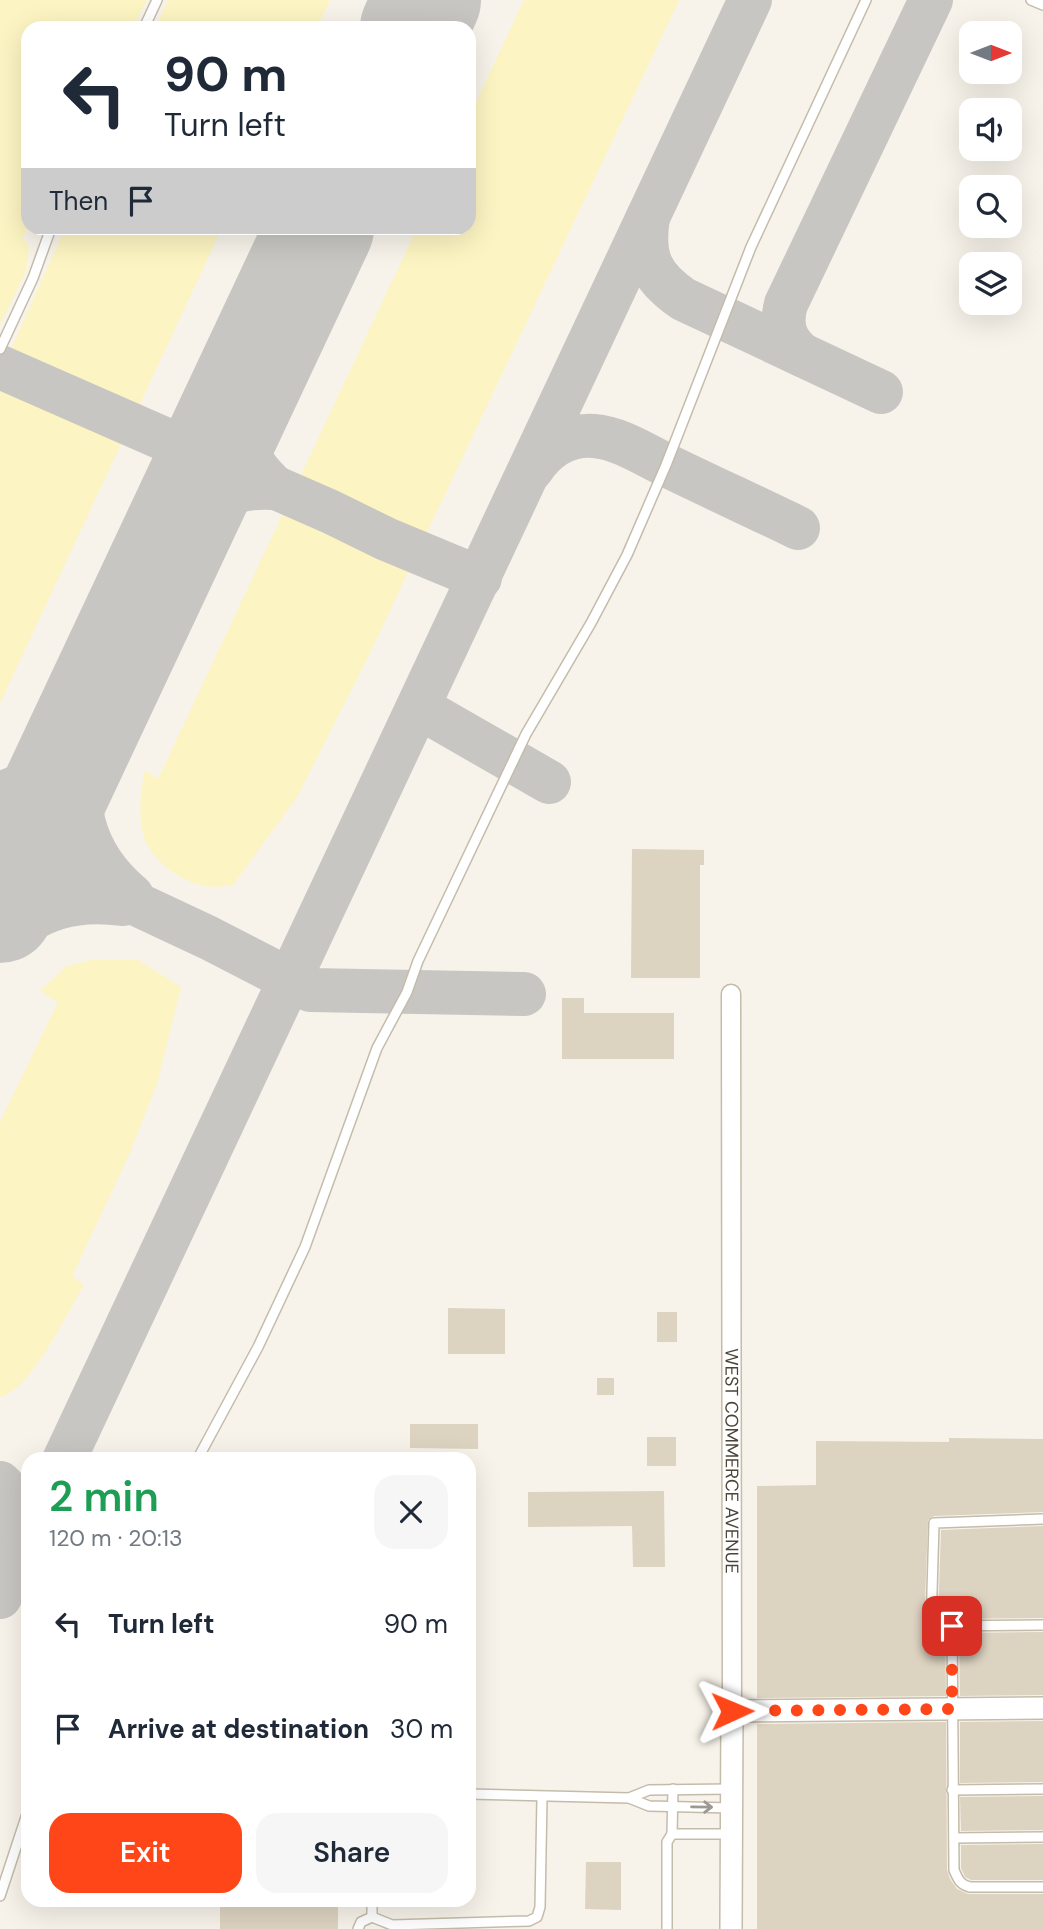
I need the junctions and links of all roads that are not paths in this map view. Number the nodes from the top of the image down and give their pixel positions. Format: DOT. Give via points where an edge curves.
graph roads {
  1 [pos="157,0"];
  2 [pos="866,0"];
  3 [pos="1031,0"];
  4 [pos="1043,5"];
  5 [pos="147,21"];
  6 [pos="48,235"];
  7 [pos="0,349"];
  8 [pos="731,994"];
  9 [pos="201,1452"];
  10 [pos="1043,1518"];
  11 [pos="1043,1625"];
  12 [pos="952,1626"];
  13 [pos="1043,1708"];
  14 [pos="952,1709"];
  15 [pos="732,1711"];
  16 [pos="1043,1788"];
  17 [pos="673,1789"];
  18 [pos="952,1790"];
  19 [pos="476,1794"];
  20 [pos="542,1797"];
  21 [pos="629,1798"];
  22 [pos="732,1799"];
  23 [pos="673,1807"];
  24 [pos="21,1832"];
  25 [pos="672,1834"];
  26 [pos="732,1834"];
  27 [pos="1043,1837"];
  28 [pos="954,1838"];
  29 [pos="1043,1887"];
  30 [pos="0,1896"];
  31 [pos="372,1907"];
  32 [pos="372,1917"];
  33 [pos="358,1929"];
  34 [pos="667,1929"];
  35 [pos="731,1929"];
  1 -- 5 [label="lane"];
  2 -- 9 [label="lane" via="751,247 626,555 526,734 418,961 377,1048 305,1247"];
  3 -- 4 [label="lane"];
  6 -- 7 [label="lane"];
  8 -- 15 [label="street, WEST COMMERCE AVENUE"];
  10 -- 12 [label="lane" via="934,1523 931,1626"];
  11 -- 12 [label="lane"];
  12 -- 14 [label="lane"];
  13 -- 14 [label="street"];
  14 -- 15 [label="street"];
  14 -- 18 [label="lane"];
  15 -- 22 [label="street, WEST COMMERCE AVENUE"];
  16 -- 18 [label="lane"];
  17 -- 21 [label="lane" via="649,1790"];
  17 -- 22 [label="lane"];
  17 -- 23 [label="lane"];
  18 -- 28 [label="lane"];
  19 -- 20 [label="lane"];
  20 -- 21 [label="lane"];
  20 -- 32 [label="lane" via="537,1917 529,1922 392,1925"];
  21 -- 23 [label="lane" via="649,1806"];
  23 -- 22 [label="lane, one-way"];
  22 -- 26 [label="street, WEST COMMERCE AVENUE"];
  23 -- 25 [label="lane"];
  24 -- 30 [label="lane"];
  25 -- 26 [label="lane"];
  25 -- 34 [label="lane" via="667,1842"];
  26 -- 35 [label="street, WEST COMMERCE AVENUE"];
  27 -- 28 [label="lane"];
  28 -- 29 [label="lane" via="954,1870 963,1885"];
  31 -- 32 [label="lane"];
  32 -- 33 [label="lane"];
}
